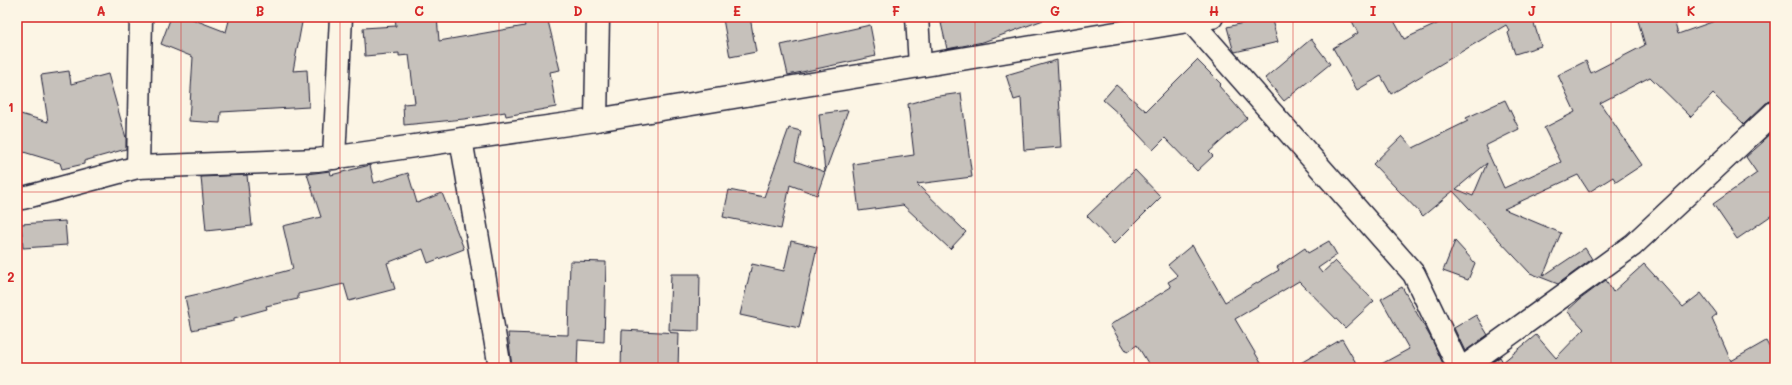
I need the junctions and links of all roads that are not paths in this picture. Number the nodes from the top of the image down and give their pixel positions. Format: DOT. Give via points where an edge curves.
graph roads {
  1 [pos="141,17"];
  2 [pos="340,17"];
  3 [pos="598,17"];
  4 [pos="917,17"];
  5 [pos="1212,17"];
  6 [pos="1190,19"];
  7 [pos="920,65"];
  8 [pos="1775,112"];
  9 [pos="596,120"];
  10 [pos="460,140"];
  11 [pos="334,158"];
  12 [pos="138,167"];
  13 [pos="17,197"];
  14 [pos="500,368"];
  15 [pos="1459,368"];
  16 [pos="1463,368"];
  1 -- 12 [label="street"];
  2 -- 11 [label="street"];
  3 -- 9 [label="street"];
  4 -- 7 [label="street"];
  5 -- 6 [label="street"];
  6 -- 7 [label="street"];
  6 -- 15 [label="street" via="1414,274"];
  7 -- 9 [label="street"];
  8 -- 16 [label="street" via="1633,246"];
  9 -- 10 [label="street"];
  10 -- 11 [label="street"];
  10 -- 14 [label="street"];
  11 -- 12 [label="street"];
  12 -- 13 [label="street" via="23,198"];
}
